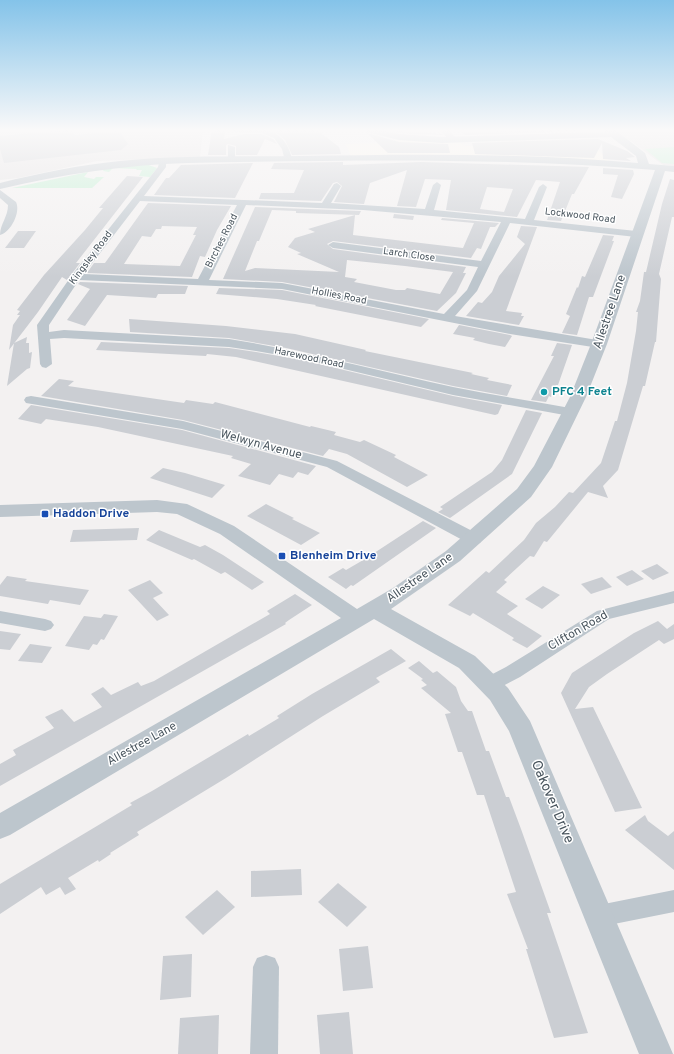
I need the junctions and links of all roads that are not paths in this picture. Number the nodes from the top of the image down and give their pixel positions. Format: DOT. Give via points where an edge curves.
graph roads {
  1 [pos="31,179"];
  2 [pos="153,179"];
  3 [pos="656,179"];
  4 [pos="437,185"];
  5 [pos="0,186"];
  6 [pos="337,186"];
  7 [pos="543,187"];
  8 [pos="0,193"];
  9 [pos="138,198"];
  10 [pos="243,201"];
  11 [pos="325,205"];
  12 [pos="428,212"];
  13 [pos="507,218"];
  14 [pos="529,221"];
  15 [pos="0,232"];
  16 [pos="636,234"];
  17 [pos="333,244"];
  18 [pos="485,265"];
  19 [pos="76,277"];
  20 [pos="202,282"];
  21 [pos="447,318"];
  22 [pos="43,336"];
  23 [pos="599,344"];
  24 [pos="46,364"];
  25 [pos="31,400"];
  26 [pos="570,412"];
  27 [pos="0,511"];
  28 [pos="474,539"];
  29 [pos="674,596"];
  30 [pos="366,614"];
  31 [pos="0,617"];
  32 [pos="46,625"];
  33 [pos="490,684"];
  34 [pos="0,827"];
  35 [pos="674,901"];
  36 [pos="599,916"];
  37 [pos="266,967"];
  38 [pos="264,1054"];
  39 [pos="656,1054"];
  1 -- 5 [label="street"];
  2 -- 9 [label="street, Kingsley Road"];
  3 -- 16 [label="street, Allestree Lane"];
  4 -- 12 [label="street"];
  6 -- 11 [label="street"];
  7 -- 14 [label="street"];
  8 -- 15 [label="street" via="13,208"];
  9 -- 10 [label="street, Lockwood Road"];
  9 -- 19 [label="street, Kingsley Road"];
  10 -- 11 [label="street, Lockwood Road"];
  10 -- 20 [label="street, Birches Road"];
  11 -- 12 [label="street, Lockwood Road"];
  12 -- 13 [label="street, Lockwood Road"];
  13 -- 14 [label="street, Lockwood Road"];
  13 -- 18 [label="street"];
  14 -- 16 [label="street, Lockwood Road"];
  16 -- 23 [label="street, Allestree Lane"];
  17 -- 18 [label="street, Larch Close"];
  18 -- 21 [label="street" via="472,291"];
  19 -- 20 [label="street, Hollies Road"];
  19 -- 22 [label="street, Kingsley Road" via="43,325"];
  20 -- 21 [label="street, Hollies Road" via="265,284 295,288"];
  21 -- 23 [label="street, Hollies Road"];
  22 -- 24 [label="street, Kingsley Road"];
  22 -- 26 [label="street, Harewood Road" via="71,334 243,345 453,391"];
  23 -- 26 [label="street, Allestree Lane"];
  25 -- 28 [label="street, Welwyn Avenue" via="183,425 332,464"];
  26 -- 28 [label="street, Allestree Lane" via="552,451 532,484"];
  27 -- 30 [label="street" via="157,506 180,508 227,530"];
  28 -- 30 [label="street, Allestree Lane" via="416,583"];
  29 -- 33 [label="street, Clifton Road" via="603,615"];
  30 -- 33 [label="street, Oakover Drive" via="467,662"];
  30 -- 34 [label="street, Allestree Lane"];
  31 -- 32 [label="street"];
  33 -- 36 [label="street, Oakover Drive" via="507,704 521,728"];
  35 -- 36 [label="street"];
  36 -- 39 [label="street, Oakover Drive"];
  37 -- 38 [label="street"];
}
